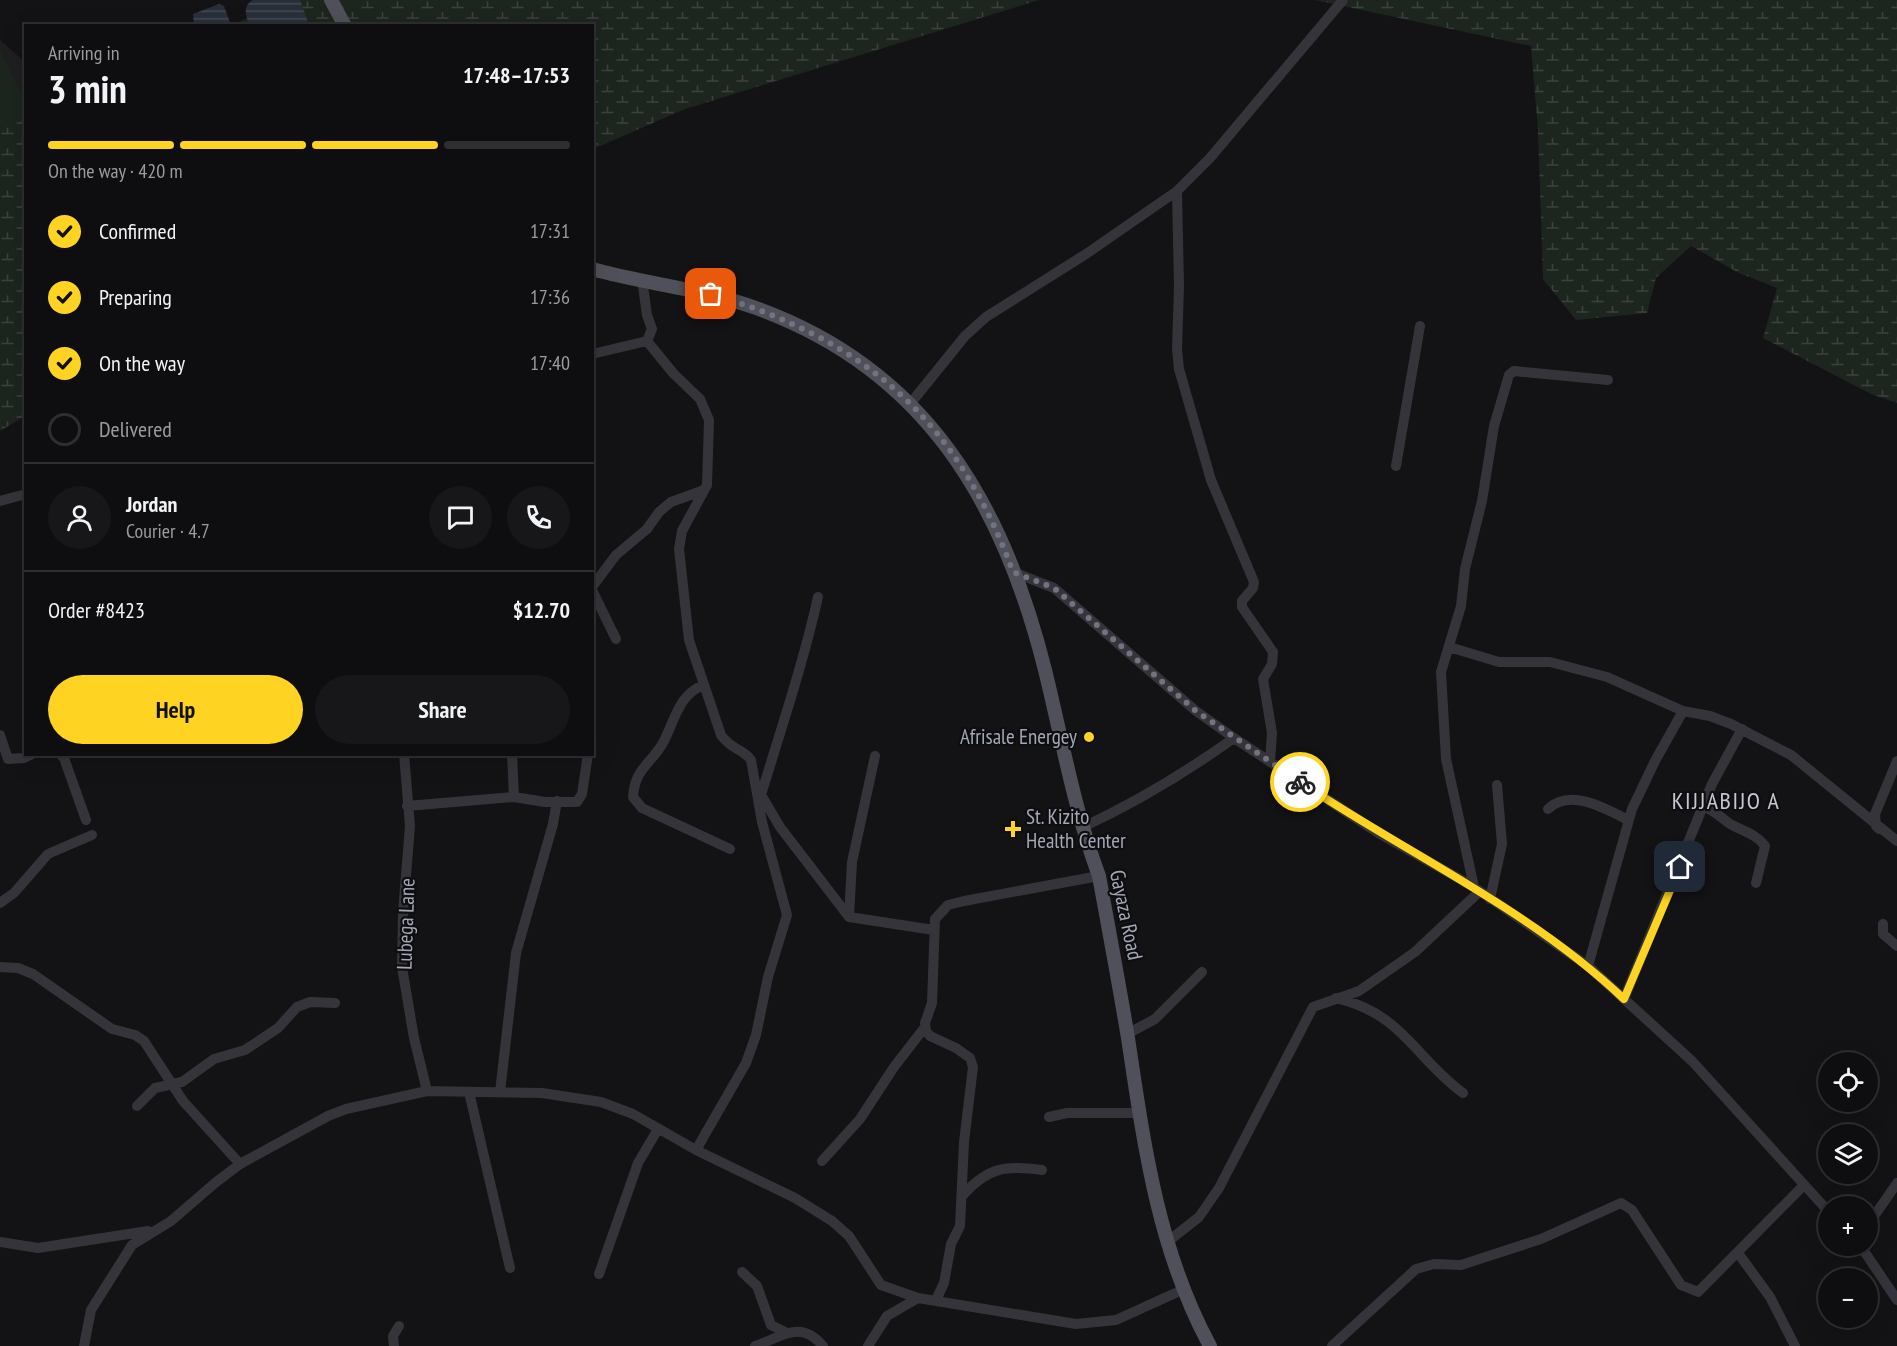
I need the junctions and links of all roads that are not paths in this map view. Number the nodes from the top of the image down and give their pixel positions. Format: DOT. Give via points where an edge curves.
graph roads {
  1 [pos="331,0"];
  2 [pos="1343,0"];
  3 [pos="344,24"];
  4 [pos="1177,191"];
  5 [pos="594,269"];
  6 [pos="642,279"];
  7 [pos="1420,326"];
  8 [pos="647,341"];
  9 [pos="594,354"];
  10 [pos="1608,380"];
  11 [pos="910,404"];
  12 [pos="1396,466"];
  13 [pos="704,490"];
  14 [pos="24,495"];
  15 [pos="0,501"];
  16 [pos="1013,572"];
  17 [pos="594,586"];
  18 [pos="594,593"];
  19 [pos="818,597"];
  20 [pos="616,639"];
  21 [pos="1449,647"];
  22 [pos="703,685"];
  23 [pos="1683,711"];
  24 [pos="1742,729"];
  25 [pos="0,735"];
  26 [pos="1234,738"];
  27 [pos="28,756"];
  28 [pos="62,756"];
  29 [pos="404,756"];
  30 [pos="512,756"];
  31 [pos="588,756"];
  32 [pos="875,756"];
  33 [pos="1897,761"];
  34 [pos="1270,762"];
  35 [pos="1497,785"];
  36 [pos="759,791"];
  37 [pos="514,797"];
  38 [pos="557,801"];
  39 [pos="407,806"];
  40 [pos="1704,807"];
  41 [pos="1548,809"];
  42 [pos="86,820"];
  43 [pos="1628,820"];
  44 [pos="1081,828"];
  45 [pos="92,834"];
  46 [pos="1897,841"];
  47 [pos="730,849"];
  48 [pos="1099,876"];
  49 [pos="1756,883"];
  50 [pos="1477,890"];
  51 [pos="2,898"];
  52 [pos="1490,899"];
  53 [pos="849,917"];
  54 [pos="1883,924"];
  55 [pos="934,930"];
  56 [pos="1897,946"];
  57 [pos="1588,966"];
  58 [pos="0,967"];
  59 [pos="1202,972"];
  60 [pos="1336,998"];
  61 [pos="1624,999"];
  62 [pos="335,1003"];
  63 [pos="926,1027"];
  64 [pos="1127,1034"];
  65 [pos="172,1082"];
  66 [pos="428,1091"];
  67 [pos="469,1092"];
  68 [pos="500,1092"];
  69 [pos="1463,1093"];
  70 [pos="137,1106"];
  71 [pos="1139,1113"];
  72 [pos="1049,1117"];
  73 [pos="658,1129"];
  74 [pos="696,1150"];
  75 [pos="822,1161"];
  76 [pos="240,1164"];
  77 [pos="1042,1170"];
  78 [pos="1897,1183"];
  79 [pos="1804,1185"];
  80 [pos="963,1195"];
  81 [pos="1818,1200"];
  82 [pos="1878,1211"];
  83 [pos="151,1231"];
  84 [pos="0,1242"];
  85 [pos="1166,1243"];
  86 [pos="1738,1253"];
  87 [pos="1867,1256"];
  88 [pos="510,1268"];
  89 [pos="742,1272"];
  90 [pos="599,1274"];
  91 [pos="1182,1290"];
  92 [pos="918,1298"];
  93 [pos="936,1300"];
  94 [pos="1897,1300"];
  95 [pos="399,1326"];
  96 [pos="787,1333"];
  97 [pos="84,1346"];
  98 [pos="394,1346"];
  99 [pos="755,1346"];
  100 [pos="823,1346"];
  101 [pos="868,1346"];
  102 [pos="1210,1346"];
  103 [pos="1332,1346"];
  104 [pos="1795,1346"];
  1 -- 3 [label="main road"];
  2 -- 4 [label="street" via="1210,158"];
  4 -- 11 [label="street" via="986,317 965,336"];
  4 -- 34 [label="street" via="1179,369 1210,480 1254,582 1242,607 1273,652 1272,664 1263,679 1272,733"];
  5 -- 6 [label="main road, Gayaza Road"];
  6 -- 8 [label="street" via="652,330"];
  6 -- 11 [label="main road, Gayaza Road" via="711,294 795,324 849,355"];
  7 -- 12 [label="street"];
  8 -- 9 [label="street"];
  8 -- 13 [label="street" via="706,410 709,420"];
  10 -- 21 [label="street" via="1519,370 1509,375 1495,419 1461,606"];
  11 -- 16 [label="main road, Gayaza Road" via="942,438 978,491"];
  13 -- 17 [label="street" via="671,502 658,512 647,529 616,555"];
  13 -- 22 [label="street" via="682,531 679,549 689,640"];
  14 -- 15 [label="street"];
  16 -- 26 [label="street" via="1054,588 1196,711"];
  16 -- 44 [label="main road, Gayaza Road" via="1044,667"];
  18 -- 20 [label="street"];
  19 -- 36 [label="street" via="809,641"];
  21 -- 23 [label="street" via="1499,662 1550,662 1606,677"];
  21 -- 50 [label="street" via="1440,672 1444,742"];
  22 -- 36 [label="street" via="727,744 751,760"];
  22 -- 47 [label="street" via="688,693 678,708 663,742 634,780 633,796 642,808"];
  23 -- 24 [label="street" via="1710,716"];
  23 -- 43 [label="street"];
  24 -- 40 [label="street" via="1719,768"];
  24 -- 46 [label="street" via="1791,755"];
  25 -- 27 [label="street" via="8,759"];
  26 -- 34 [label="street"];
  26 -- 44 [label="street" via="1129,806"];
  28 -- 42 [label="street"];
  29 -- 39 [label="street, Lubega Lane"];
  30 -- 37 [label="street"];
  31 -- 38 [label="street" via="582,794 577,802"];
  32 -- 53 [label="street" via="852,862"];
  33 -- 46 [label="street" via="1875,814 1876,826"];
  34 -- 50 [label="street" via="1380,834"];
  35 -- 52 [label="street" via="1502,844"];
  36 -- 53 [label="street" via="780,827"];
  36 -- 74 [label="street" via="764,830 787,915 746,1063"];
  37 -- 38 [label="street"];
  37 -- 39 [label="street"];
  38 -- 68 [label="street" via="516,953"];
  39 -- 66 [label="street, Lubega Lane" via="410,826 402,967"];
  40 -- 49 [label="street" via="1759,838 1765,846"];
  40 -- 61 [label="street"];
  41 -- 43 [label="street" via="1566,798 1608,809"];
  43 -- 57 [label="street"];
  44 -- 48 [label="main road, Gayaza Road"];
  45 -- 51 [label="street" via="48,854"];
  48 -- 55 [label="street" via="948,905 938,913"];
  48 -- 64 [label="main road, Gayaza Road"];
  50 -- 52 [label="street"];
  50 -- 60 [label="street" via="1415,952 1359,991"];
  52 -- 57 [label="street"];
  53 -- 55 [label="street"];
  54 -- 56 [label="street" via="1882,934"];
  55 -- 63 [label="street" via="932,1003"];
  57 -- 61 [label="street"];
  58 -- 65 [label="street" via="33,974 112,1029 135,1035 154,1052"];
  59 -- 64 [label="street" via="1155,1019"];
  60 -- 69 [label="street" via="1358,1003 1395,1024 1407,1041"];
  60 -- 85 [label="street" via="1313,1007 1219,1188 1199,1217"];
  61 -- 79 [label="street" via="1692,1061"];
  62 -- 65 [label="street" via="310,1002 297,1007 278,1028 245,1050 214,1059 182,1082"];
  63 -- 75 [label="street" via="860,1119"];
  63 -- 80 [label="street" via="930,1036 970,1058 973,1067 964,1142"];
  64 -- 71 [label="main road, Gayaza Road"];
  65 -- 70 [label="street" via="155,1088"];
  65 -- 76 [label="street" via="183,1101"];
  66 -- 67 [label="street"];
  66 -- 76 [label="street" via="346,1109"];
  67 -- 68 [label="street"];
  67 -- 88 [label="street"];
  68 -- 73 [label="street" via="542,1093 601,1102"];
  71 -- 72 [label="street" via="1067,1113"];
  71 -- 85 [label="main road, Gayaza Road"];
  73 -- 74 [label="street"];
  73 -- 90 [label="street" via="638,1162"];
  74 -- 92 [label="street" via="795,1198 832,1221 849,1236 881,1285"];
  76 -- 83 [label="street" via="171,1221"];
  77 -- 80 [label="street" via="1004,1168 988,1172"];
  78 -- 82 [label="street"];
  79 -- 81 [label="street"];
  79 -- 86 [label="street"];
  80 -- 93 [label="street" via="960,1226 951,1244 944,1283"];
  83 -- 84 [label="street" via="38,1248"];
  83 -- 97 [label="street" via="132,1245 91,1310"];
  85 -- 91 [label="main road, Gayaza Road"];
  86 -- 103 [label="street" via="1704,1288 1690,1291 1673,1276 1629,1207 1621,1203 1530,1243 1461,1265 1434,1264 1416,1269"];
  86 -- 104 [label="street" via="1770,1297"];
  87 -- 94 [label="street"];
  89 -- 96 [label="street" via="757,1286 771,1325"];
  91 -- 93 [label="street" via="1116,1320 1076,1324"];
  91 -- 102 [label="main road, Gayaza Road"];
  92 -- 93 [label="street"];
  92 -- 101 [label="street" via="888,1316"];
  95 -- 98 [label="street" via="393,1336"];
  96 -- 99 [label="street"];
  96 -- 100 [label="street" via="808,1333"];
}
